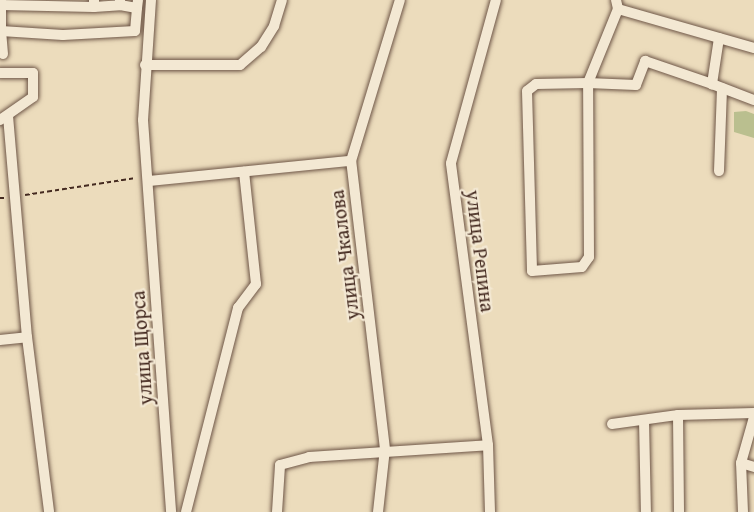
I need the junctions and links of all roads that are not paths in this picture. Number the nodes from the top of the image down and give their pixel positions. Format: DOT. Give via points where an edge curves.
graph roads {
  1 [pos="150,0"];
  2 [pos="282,0"];
  3 [pos="400,0"];
  4 [pos="496,0"];
  5 [pos="120,2"];
  6 [pos="1,3"];
  7 [pos="94,3"];
  8 [pos="138,4"];
  9 [pos="617,5"];
  10 [pos="1,30"];
  11 [pos="719,38"];
  12 [pos="754,48"];
  13 [pos="3,54"];
  14 [pos="145,65"];
  15 [pos="0,73"];
  16 [pos="588,83"];
  17 [pos="717,86"];
  18 [pos="754,100"];
  19 [pos="4,118"];
  20 [pos="351,161"];
  21 [pos="719,171"];
  22 [pos="244,172"];
  23 [pos="148,181"];
  24 [pos="27,337"];
  25 [pos="0,340"];
  26 [pos="678,415"];
  27 [pos="754,415"];
  28 [pos="644,420"];
  29 [pos="612,424"];
  30 [pos="488,445"];
  31 [pos="385,450"];
  32 [pos="741,463"];
  33 [pos="754,467"];
  34 [pos="49,512"];
  35 [pos="171,512"];
  36 [pos="186,512"];
  37 [pos="277,512"];
  38 [pos="378,512"];
  39 [pos="490,512"];
  40 [pos="646,512"];
  41 [pos="679,512"];
  42 [pos="743,512"];
  1 -- 14 [label="street, улица Щорса"];
  2 -- 14 [label="street" via="274,26 261,47 240,65"];
  3 -- 20 [label="street, улица Чкалова"];
  4 -- 30 [label="street, улица Репина" via="451,163"];
  5 -- 7 [label="street"];
  5 -- 8 [label="street"];
  6 -- 7 [label="street"];
  6 -- 10 [label="street"];
  8 -- 10 [label="street" via="135,31 63,35"];
  9 -- 11 [label="street"];
  9 -- 16 [label="street"];
  10 -- 13 [label="street"];
  11 -- 12 [label="street"];
  11 -- 17 [label="street"];
  14 -- 23 [label="street, улица Щорса" via="143,120"];
  15 -- 19 [label="street" via="33,73 33,96"];
  16 -- 16 [label="street" via="536,84 527,91 532,271 582,267 589,257"];
  16 -- 17 [label="street" via="636,85 645,62"];
  17 -- 18 [label="street"];
  17 -- 21 [label="street"];
  19 -- 24 [label="street"];
  20 -- 22 [label="street"];
  20 -- 31 [label="street, улица Чкалова"];
  22 -- 23 [label="street"];
  22 -- 36 [label="street" via="256,284 238,308"];
  23 -- 35 [label="street, улица Щорса" via="154,311"];
  24 -- 25 [label="street"];
  24 -- 34 [label="street"];
  26 -- 27 [label="street"];
  26 -- 28 [label="street"];
  26 -- 41 [label="street"];
  27 -- 32 [label="street"];
  28 -- 29 [label="street"];
  28 -- 40 [label="street"];
  30 -- 31 [label="street"];
  30 -- 39 [label="street, улица Репина"];
  31 -- 37 [label="street" via="309,457 280,465"];
  31 -- 38 [label="street, улица Чкалова"];
  32 -- 33 [label="street"];
  32 -- 42 [label="street"];
}
